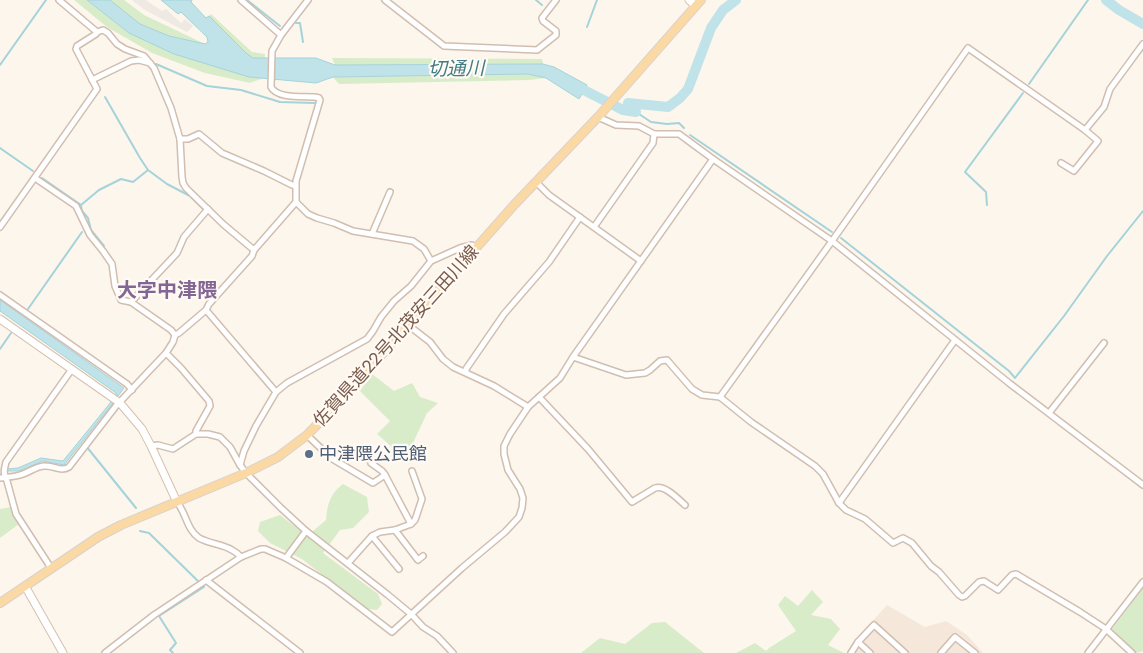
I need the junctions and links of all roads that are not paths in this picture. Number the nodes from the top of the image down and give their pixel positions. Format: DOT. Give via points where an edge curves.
graph roads {
  1 [pos="59,0"];
  2 [pos="241,0"];
  3 [pos="308,0"];
  4 [pos="385,0"];
  5 [pos="556,0"];
  6 [pos="689,0"];
  7 [pos="699,3"];
  8 [pos="98,32"];
  9 [pos="280,35"];
  10 [pos="1143,44"];
  11 [pos="150,63"];
  12 [pos="92,80"];
  13 [pos="599,116"];
  14 [pos="1085,130"];
  15 [pos="654,134"];
  16 [pos="180,139"];
  17 [pos="713,159"];
  18 [pos="1061,163"];
  19 [pos="35,178"];
  20 [pos="536,182"];
  21 [pos="295,186"];
  22 [pos="390,192"];
  23 [pos="296,202"];
  24 [pos="208,210"];
  25 [pos="580,217"];
  26 [pos="0,227"];
  27 [pos="594,227"];
  28 [pos="372,234"];
  29 [pos="832,241"];
  30 [pos="476,247"];
  31 [pos="254,250"];
  32 [pos="431,261"];
  33 [pos="641,261"];
  34 [pos="0,295"];
  35 [pos="131,302"];
  36 [pos="206,310"];
  37 [pos="0,319"];
  38 [pos="408,325"];
  39 [pos="175,334"];
  40 [pos="955,340"];
  41 [pos="1104,343"];
  42 [pos="166,353"];
  43 [pos="573,357"];
  44 [pos="72,369"];
  45 [pos="466,372"];
  46 [pos="132,390"];
  47 [pos="276,392"];
  48 [pos="539,397"];
  49 [pos="720,397"];
  50 [pos="120,403"];
  51 [pos="528,407"];
  52 [pos="1049,413"];
  53 [pos="196,434"];
  54 [pos="307,435"];
  55 [pos="151,446"];
  56 [pos="371,463"];
  57 [pos="240,465"];
  58 [pos="412,472"];
  59 [pos="246,473"];
  60 [pos="3,474"];
  61 [pos="385,475"];
  62 [pos="1143,485"];
  63 [pos="177,502"];
  64 [pos="839,503"];
  65 [pos="685,504"];
  66 [pos="411,524"];
  67 [pos="394,530"];
  68 [pos="306,531"];
  69 [pos="372,536"];
  70 [pos="423,556"];
  71 [pos="242,557"];
  72 [pos="286,558"];
  73 [pos="348,563"];
  74 [pos="51,568"];
  75 [pos="399,569"];
  76 [pos="206,580"];
  77 [pos="1143,582"];
  78 [pos="25,586"];
  79 [pos="0,603"];
  80 [pos="411,614"];
  81 [pos="1106,628"];
  82 [pos="858,642"];
  83 [pos="63,653"];
  84 [pos="105,653"];
  85 [pos="300,653"];
  86 [pos="453,653"];
  87 [pos="851,653"];
  88 [pos="870,653"];
  89 [pos="905,653"];
  90 [pos="942,653"];
  91 [pos="975,653"];
  92 [pos="1088,653"];
  93 [pos="1132,653"];
  1 -- 8 [label="street"];
  2 -- 9 [label="street"];
  3 -- 9 [label="street"];
  4 -- 5 [label="street" via="444,46 537,50 556,35 542,18"];
  6 -- 7 [label="street"];
  7 -- 13 [label="main road, 佐賀県道22号北茂安三田川線"];
  8 -- 11 [label="street" via="103,30 117,44 144,56"];
  8 -- 12 [label="street" via="76,49"];
  9 -- 21 [label="street" via="272,51 273,90 282,95 320,100"];
  10 -- 14 [label="street" via="1110,89 1104,107"];
  11 -- 12 [label="street" via="131,61"];
  11 -- 16 [label="street" via="171,108"];
  12 -- 19 [label="street" via="97,89"];
  13 -- 15 [label="street" via="616,125 639,126"];
  13 -- 20 [label="main road, 佐賀県道22号北茂安三田川線"];
  14 -- 18 [label="street" via="1098,141 1074,171"];
  14 -- 29 [label="street" via="968,48"];
  15 -- 17 [label="street" via="679,134"];
  15 -- 27 [label="street" via="654,142"];
  16 -- 21 [label="street" via="188,140 199,134 222,153"];
  16 -- 24 [label="street" via="183,183"];
  17 -- 29 [label="street"];
  17 -- 33 [label="street"];
  19 -- 26 [label="street"];
  19 -- 35 [label="street" via="76,206 90,235 112,264 114,286 121,300"];
  20 -- 25 [label="street"];
  20 -- 30 [label="main road, 佐賀県道22号北茂安三田川線"];
  21 -- 23 [label="street"];
  22 -- 28 [label="street"];
  23 -- 28 [label="street" via="317,218"];
  23 -- 31 [label="street"];
  24 -- 31 [label="street"];
  24 -- 35 [label="street" via="184,237 177,252"];
  25 -- 27 [label="street"];
  25 -- 45 [label="street" via="549,262 504,314"];
  27 -- 33 [label="street"];
  28 -- 32 [label="street" via="413,241 424,249"];
  29 -- 40 [label="street"];
  29 -- 49 [label="street"];
  30 -- 32 [label="street" via="460,248"];
  30 -- 38 [label="main road, 佐賀県道22号北茂安三田川線"];
  31 -- 36 [label="street"];
  32 -- 47 [label="street" via="394,301 367,339"];
  33 -- 43 [label="street"];
  34 -- 46 [label="street"];
  35 -- 39 [label="street"];
  36 -- 39 [label="street"];
  36 -- 47 [label="street"];
  37 -- 44 [label="street"];
  38 -- 45 [label="street" via="430,342 453,367"];
  38 -- 54 [label="main road, 佐賀県道22号北茂安三田川線"];
  39 -- 42 [label="street"];
  40 -- 52 [label="street"];
  40 -- 64 [label="street"];
  41 -- 52 [label="street"];
  42 -- 46 [label="street"];
  42 -- 53 [label="street" via="209,401 210,406"];
  43 -- 48 [label="street" via="560,378"];
  43 -- 49 [label="street" via="626,375 645,373 660,361 667,360 692,389 702,395"];
  44 -- 50 [label="street"];
  44 -- 60 [label="street" via="6,462"];
  45 -- 51 [label="street"];
  46 -- 50 [label="street"];
  47 -- 57 [label="street" via="256,426"];
  48 -- 51 [label="street"];
  48 -- 65 [label="street" via="632,502 659,487"];
  49 -- 64 [label="street" via="816,466"];
  50 -- 55 [label="street" via="142,429"];
  50 -- 60 [label="street" via="65,470 47,466 20,475"];
  51 -- 80 [label="street" via="504,446 508,470 523,498 519,517"];
  52 -- 62 [label="street"];
  53 -- 55 [label="street" via="173,449"];
  53 -- 57 [label="street" via="220,437"];
  54 -- 59 [label="main road, 佐賀県道22号北茂安三田川線" via="278,457"];
  54 -- 61 [label="street" via="330,458 373,483"];
  55 -- 63 [label="street"];
  56 -- 61 [label="street"];
  57 -- 59 [label="street"];
  58 -- 66 [label="street" via="422,499"];
  59 -- 63 [label="main road, 佐賀県道22号北茂安三田川線"];
  59 -- 68 [label="street"];
  60 -- 74 [label="street" via="8,481 16,514"];
  61 -- 66 [label="street"];
  63 -- 71 [label="street" via="189,527 198,537 234,550"];
  63 -- 74 [label="main road, 佐賀県道22号北茂安三田川線" via="98,537"];
  64 -- 81 [label="street" via="893,542 903,538 912,543 962,597 979,582 998,590 1016,574"];
  66 -- 67 [label="street"];
  67 -- 69 [label="street"];
  67 -- 70 [label="street" via="418,560"];
  68 -- 72 [label="street"];
  68 -- 73 [label="street"];
  69 -- 73 [label="street"];
  69 -- 75 [label="street"];
  71 -- 72 [label="street" via="261,549"];
  71 -- 76 [label="street"];
  72 -- 80 [label="street" via="327,582 392,632"];
  73 -- 80 [label="street"];
  74 -- 78 [label="main road, 佐賀県道22号北茂安三田川線"];
  76 -- 84 [label="street"];
  76 -- 85 [label="street"];
  77 -- 81 [label="street"];
  78 -- 79 [label="main road, 佐賀県道22号北茂安三田川線"];
  78 -- 83 [label="street"];
  80 -- 86 [label="street"];
  81 -- 92 [label="street"];
  81 -- 93 [label="street"];
  82 -- 87 [label="street"];
  82 -- 88 [label="street"];
  82 -- 89 [label="street" via="874,625"];
  90 -- 91 [label="street" via="956,637"];
}
